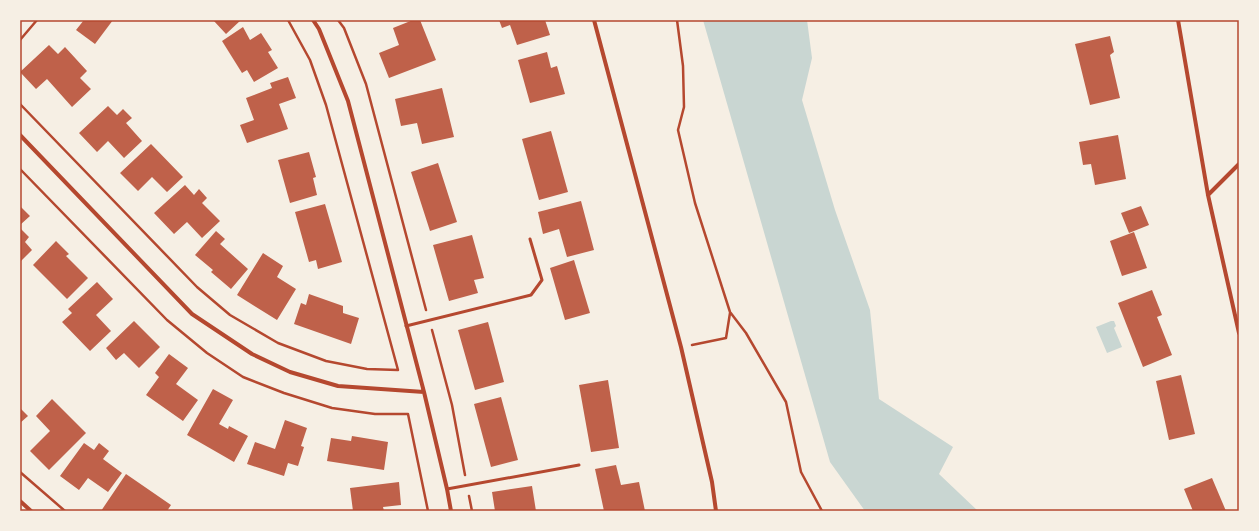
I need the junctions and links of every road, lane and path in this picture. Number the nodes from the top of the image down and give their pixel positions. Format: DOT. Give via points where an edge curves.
graph roads {
  1 [pos="37,20"];
  2 [pos="288,20"];
  3 [pos="313,20"];
  4 [pos="338,20"];
  5 [pos="594,20"];
  6 [pos="678,20"];
  7 [pos="1178,20"];
  8 [pos="20,40"];
  9 [pos="20,104"];
  10 [pos="20,134"];
  11 [pos="1239,164"];
  12 [pos="1208,195"];
  13 [pos="530,239"];
  14 [pos="730,312"];
  15 [pos="429,320"];
  16 [pos="406,326"];
  17 [pos="1239,333"];
  18 [pos="681,347"];
  19 [pos="424,392"];
  20 [pos="579,465"];
  21 [pos="20,472"];
  22 [pos="467,485"];
  23 [pos="447,489"];
  24 [pos="20,501"];
  25 [pos="31,511"];
  26 [pos="65,511"];
  27 [pos="451,511"];
  28 [pos="472,511"];
  29 [pos="716,511"];
  30 [pos="822,511"];
  1 -- 8 [label="path"];
  2 -- 9 [label="path" via="310,60 326,105 398,370 367,369 326,361 278,343 230,315 197,288"];
  3 -- 16 [label="street" via="348,101"];
  4 -- 15 [label="path" via="344,28 366,84"];
  5 -- 18 [label="street"];
  6 -- 14 [label="path" via="684,106 678,130 694,203"];
  7 -- 12 [label="street"];
  10 -- 19 [label="street" via="192,314 252,354 290,372 338,386"];
  11 -- 12 [label="street"];
  12 -- 17 [label="street"];
  13 -- 15 [label="lane" via="542,280 531,295"];
  14 -- 18 [label="path" via="726,338"];
  14 -- 30 [label="path" via="746,333 786,402 801,472"];
  15 -- 16 [label="lane"];
  15 -- 22 [label="path" via="452,405"];
  16 -- 19 [label="street"];
  18 -- 29 [label="street" via="712,482"];
  19 -- 23 [label="street"];
  20 -- 22 [label="lane"];
  21 -- 26 [label="path"];
  22 -- 23 [label="lane"];
  22 -- 28 [label="path"];
  23 -- 27 [label="street"];
  24 -- 25 [label="street"];
}
